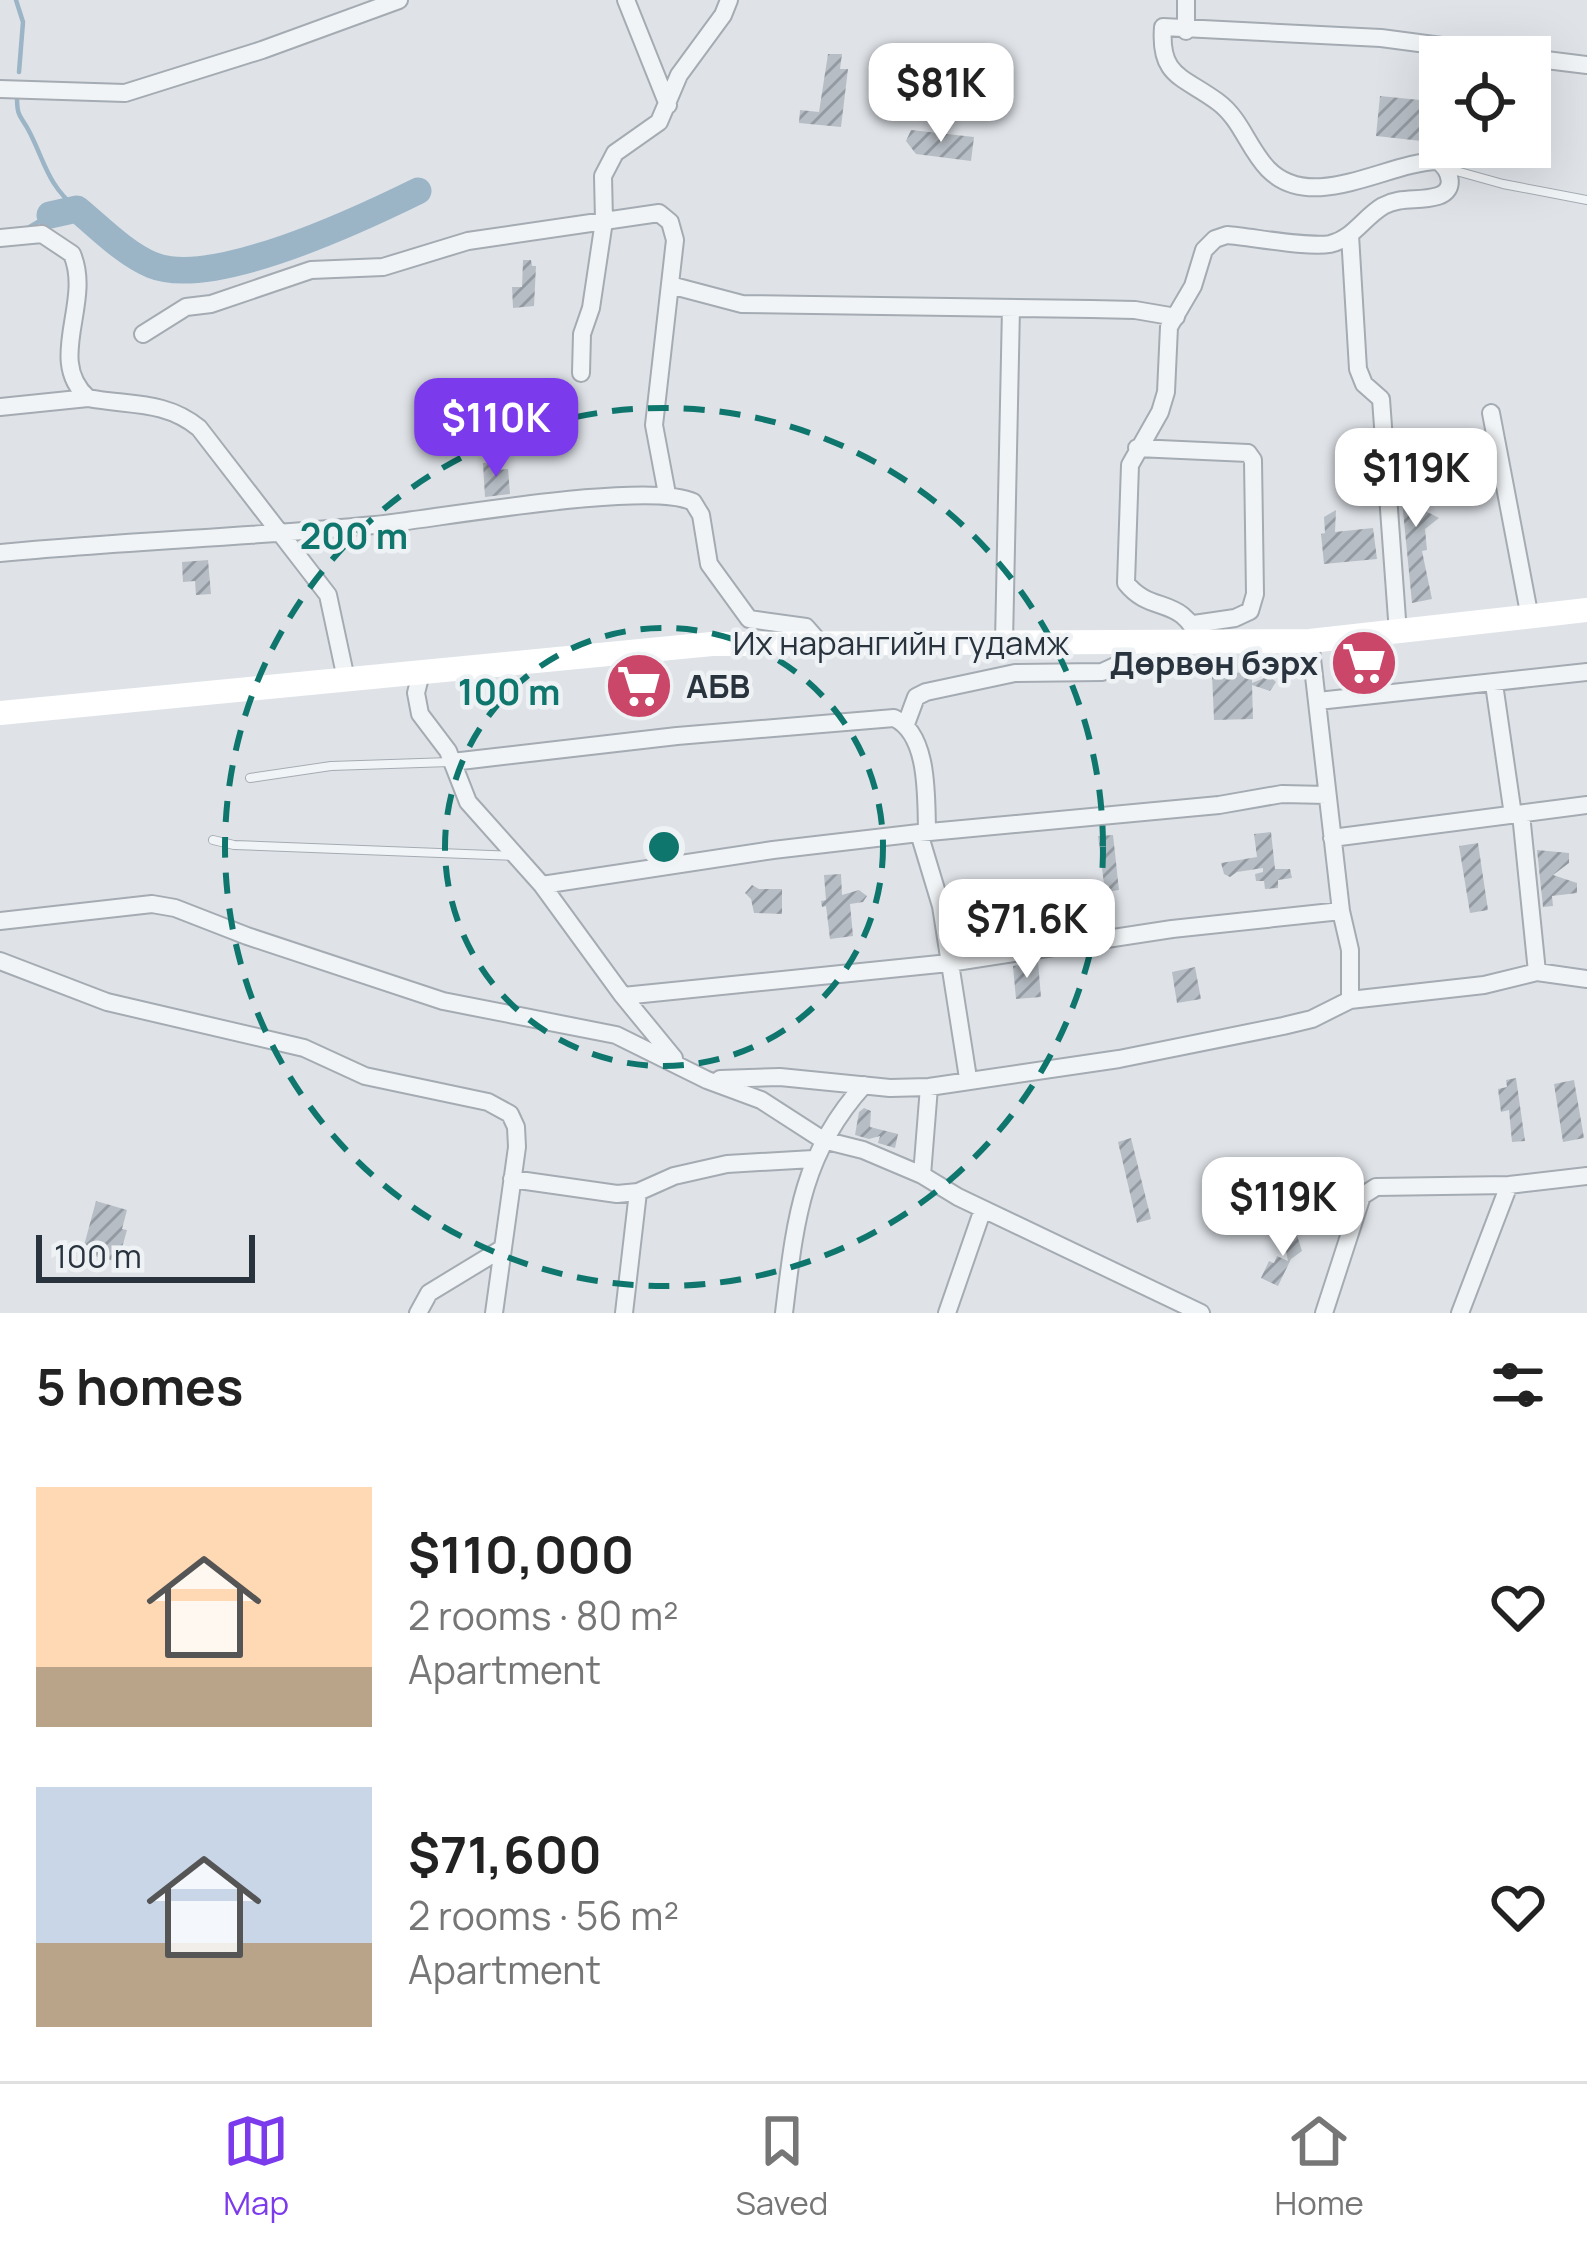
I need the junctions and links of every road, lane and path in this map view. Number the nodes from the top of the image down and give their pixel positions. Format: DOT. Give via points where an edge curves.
graph roads {
  1 [pos="399,0"];
  2 [pos="626,0"];
  3 [pos="729,0"];
  4 [pos="1186,0"];
  5 [pos="1186,31"];
  6 [pos="1419,43"];
  7 [pos="1551,60"];
  8 [pos="1587,65"];
  9 [pos="0,89"];
  10 [pos="668,105"];
  11 [pos="1419,163"];
  12 [pos="1448,168"];
  13 [pos="1587,200"];
  14 [pos="604,221"];
  15 [pos="1351,235"];
  16 [pos="0,238"];
  17 [pos="670,285"];
  18 [pos="1011,308"];
  19 [pos="1176,317"];
  20 [pos="143,334"];
  21 [pos="581,373"];
  22 [pos="88,398"];
  23 [pos="0,407"];
  24 [pos="1491,413"];
  25 [pos="1137,448"];
  26 [pos="667,494"];
  27 [pos="278,531"];
  28 [pos="0,553"];
  29 [pos="1587,610"];
  30 [pos="1530,618"];
  31 [pos="1397,633"];
  32 [pos="1197,634"];
  33 [pos="1310,641"];
  34 [pos="1004,642"];
  35 [pos="820,643"];
  36 [pos="1132,643"];
  37 [pos="421,673"];
  38 [pos="1587,673"];
  39 [pos="346,679"];
  40 [pos="1494,684"];
  41 [pos="1318,700"];
  42 [pos="0,713"];
  43 [pos="906,724"];
  44 [pos="452,762"];
  45 [pos="250,778"];
  46 [pos="1328,795"];
  47 [pos="1587,805"];
  48 [pos="1517,815"];
  49 [pos="923,832"];
  50 [pos="1332,838"];
  51 [pos="213,840"];
  52 [pos="516,856"];
  53 [pos="542,885"];
  54 [pos="1341,911"];
  55 [pos="0,921"];
  56 [pos="0,961"];
  57 [pos="949,963"];
  58 [pos="1537,972"];
  59 [pos="1587,979"];
  60 [pos="622,996"];
  61 [pos="1350,1000"];
  62 [pos="678,1063"];
  63 [pos="968,1078"];
  64 [pos="707,1080"];
  65 [pos="864,1085"];
  66 [pos="929,1087"];
  67 [pos="823,1140"];
  68 [pos="813,1159"];
  69 [pos="922,1175"];
  70 [pos="1587,1176"];
  71 [pos="512,1179"];
  72 [pos="1509,1185"];
  73 [pos="638,1192"];
  74 [pos="983,1209"];
  75 [pos="503,1248"];
  76 [pos="418,1313"];
  77 [pos="494,1313"];
  78 [pos="624,1313"];
  79 [pos="784,1313"];
  80 [pos="947,1313"];
  81 [pos="1201,1313"];
  82 [pos="1324,1313"];
  83 [pos="1460,1313"];
  1 -- 9 [label="street" via="124,93"];
  2 -- 10 [label="street"];
  3 -- 10 [label="street"];
  4 -- 5 [label="street"];
  5 -- 6 [label="street"];
  5 -- 11 [label="street" via="1162,27 1167,67 1233,116 1269,171 1333,185"];
  7 -- 8 [label="street"];
  10 -- 14 [label="street" via="659,122 615,153 603,176"];
  12 -- 13 [label="lane"];
  12 -- 15 [label="street" via="1448,190 1399,198"];
  14 -- 17 [label="street" via="658,213 670,222"];
  14 -- 20 [label="street" via="468,241 383,267 311,270 186,308"];
  14 -- 21 [label="street"];
  15 -- 19 [label="street" via="1329,244 1215,239"];
  15 -- 31 [label="street" via="1358,369 1381,399"];
  16 -- 22 [label="street" via="42,234 72,254 78,278 68,366"];
  17 -- 18 [label="street" via="742,304"];
  17 -- 26 [label="street" via="654,425"];
  18 -- 19 [label="street"];
  18 -- 34 [label="street"];
  19 -- 25 [label="street" via="1166,392"];
  22 -- 23 [label="street"];
  22 -- 27 [label="street" via="158,405 186,417"];
  24 -- 30 [label="street"];
  25 -- 32 [label="street" via="1126,583 1184,614"];
  25 -- 32 [label="street" via="1248,453 1253,460 1250,611"];
  26 -- 27 [label="street"];
  26 -- 35 [label="street" via="693,502 709,564 749,619 806,627"];
  27 -- 28 [label="street"];
  27 -- 39 [label="street" via="328,595"];
  29 -- 30 [label="main road, Их нарангийн гудамж"];
  30 -- 31 [label="main road, Их нарангийн гудамж"];
  31 -- 33 [label="main road, Их нарангийн гудамж"];
  32 -- 33 [label="main road, Их нарангийн гудамж"];
  32 -- 36 [label="main road, Их нарангийн гудамж"];
  33 -- 41 [label="street"];
  34 -- 35 [label="main road, Их нарангийн гудамж"];
  34 -- 36 [label="main road, Их нарангийн гудамж"];
  35 -- 37 [label="main road, Их нарангийн гудамж" via="712,644"];
  36 -- 43 [label="street" via="1128,660 1102,672 1015,673 926,692"];
  37 -- 39 [label="main road, Их нарангийн гудамж"];
  37 -- 44 [label="street" via="420,714"];
  38 -- 40 [label="street"];
  39 -- 42 [label="main road, Их нарангийн гудамж"];
  40 -- 41 [label="street"];
  40 -- 48 [label="street"];
  41 -- 46 [label="street"];
  43 -- 44 [label="street" via="894,718 742,730"];
  43 -- 49 [label="street" via="925,784"];
  44 -- 45 [label="lane"];
  44 -- 52 [label="street" via="468,802"];
  46 -- 49 [label="street"];
  46 -- 50 [label="street"];
  47 -- 48 [label="street"];
  48 -- 50 [label="street"];
  48 -- 58 [label="street"];
  49 -- 53 [label="street"];
  49 -- 57 [label="street"];
  50 -- 54 [label="street"];
  51 -- 52 [label="lane"];
  52 -- 53 [label="street"];
  53 -- 60 [label="street"];
  54 -- 57 [label="street"];
  54 -- 61 [label="street"];
  55 -- 62 [label="street" via="175,908 443,1001 616,1035"];
  56 -- 71 [label="street" via="107,1002 304,1048 365,1076 488,1102 516,1127"];
  57 -- 60 [label="street"];
  57 -- 63 [label="street"];
  58 -- 59 [label="street"];
  58 -- 61 [label="street"];
  60 -- 62 [label="street"];
  61 -- 63 [label="street" via="1283,1026"];
  62 -- 64 [label="street"];
  63 -- 66 [label="street"];
  64 -- 65 [label="street"];
  64 -- 67 [label="street" via="761,1100"];
  65 -- 66 [label="street"];
  65 -- 67 [label="street"];
  66 -- 69 [label="street"];
  67 -- 68 [label="street"];
  67 -- 69 [label="street"];
  68 -- 73 [label="street" via="728,1164"];
  68 -- 79 [label="street"];
  69 -- 74 [label="street"];
  70 -- 72 [label="street"];
  71 -- 73 [label="street"];
  71 -- 75 [label="street"];
  72 -- 82 [label="street" via="1376,1186 1362,1196"];
  72 -- 83 [label="street"];
  73 -- 78 [label="street"];
  74 -- 80 [label="street"];
  74 -- 81 [label="street"];
  75 -- 76 [label="street" via="429,1293"];
  75 -- 77 [label="street"];
}
